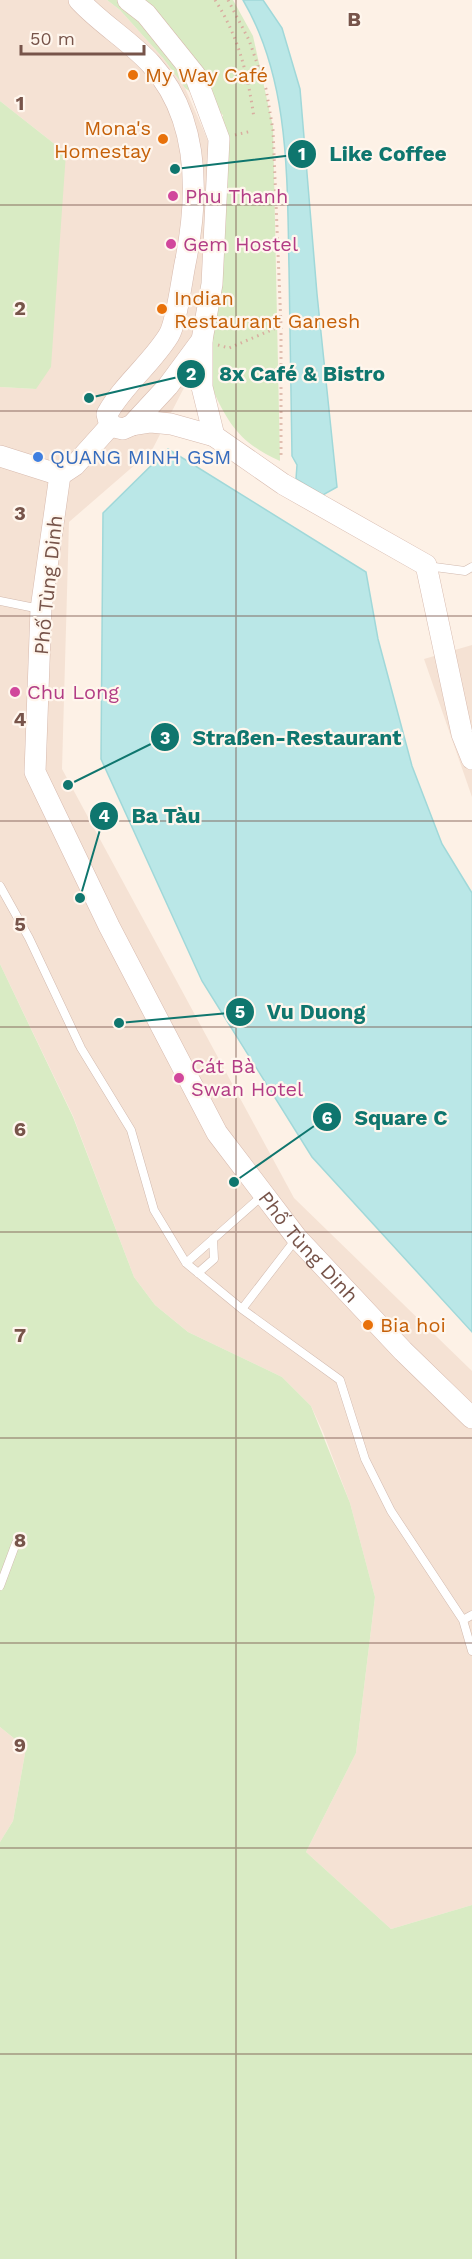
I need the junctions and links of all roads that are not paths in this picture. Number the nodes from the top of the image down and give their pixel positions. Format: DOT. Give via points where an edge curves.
graph roads {
  1 [pos="79,0"];
  2 [pos="128,0"];
  3 [pos="208,105"];
  4 [pos="183,113"];
  5 [pos="171,333"];
  6 [pos="202,340"];
  7 [pos="132,425"];
  8 [pos="110,426"];
  9 [pos="214,436"];
  10 [pos="0,456"];
  11 [pos="60,475"];
  12 [pos="426,565"];
  13 [pos="472,567"];
  14 [pos="0,601"];
  15 [pos="41,609"];
  16 [pos="472,759"];
  17 [pos="0,886"];
  18 [pos="264,1194"];
  19 [pos="297,1238"];
  20 [pos="213,1239"];
  21 [pos="186,1263"];
  22 [pos="198,1273"];
  23 [pos="242,1309"];
  24 [pos="472,1418"];
  25 [pos="16,1543"];
  26 [pos="0,1586"];
  27 [pos="472,1615"];
  28 [pos="463,1620"];
  29 [pos="472,1651"];
  1 -- 4 [label="main road" via="152,65"];
  2 -- 3 [label="main road" via="146,14 195,75"];
  3 -- 4 [label="main road"];
  3 -- 6 [label="main road" via="219,139 212,284"];
  4 -- 5 [label="main road" via="191,145 193,178 189,242"];
  5 -- 6 [label="main road"];
  5 -- 8 [label="main road" via="111,406 107,414"];
  6 -- 7 [label="main road"];
  6 -- 9 [label="main road" via="202,387"];
  7 -- 8 [label="main road" via="123,429"];
  7 -- 9 [label="main road" via="171,424"];
  8 -- 11 [label="main road" via="75,465"];
  9 -- 12 [label="main road" via="283,484"];
  10 -- 11 [label="main road"];
  11 -- 15 [label="main road, Phố Tùng Dinh"];
  12 -- 13 [label="lane" via="465,571"];
  12 -- 16 [label="main road" via="462,734"];
  14 -- 15 [label="lane"];
  15 -- 18 [label="main road, Phố Tùng Dinh" via="35,772 109,926 217,1133"];
  17 -- 21 [label="lane" via="81,1048 131,1130 154,1210"];
  18 -- 19 [label="main road, Phố Tùng Dinh"];
  18 -- 20 [label="lane"];
  19 -- 23 [label="lane"];
  19 -- 24 [label="main road, Phố Tùng Dinh"];
  20 -- 21 [label="lane"];
  20 -- 22 [label="lane" via="214,1259"];
  21 -- 22 [label="lane"];
  22 -- 23 [label="lane"];
  23 -- 28 [label="lane" via="340,1380 365,1459 391,1511"];
  25 -- 26 [label="lane"];
  27 -- 28 [label="lane"];
  28 -- 29 [label="lane"];
}
